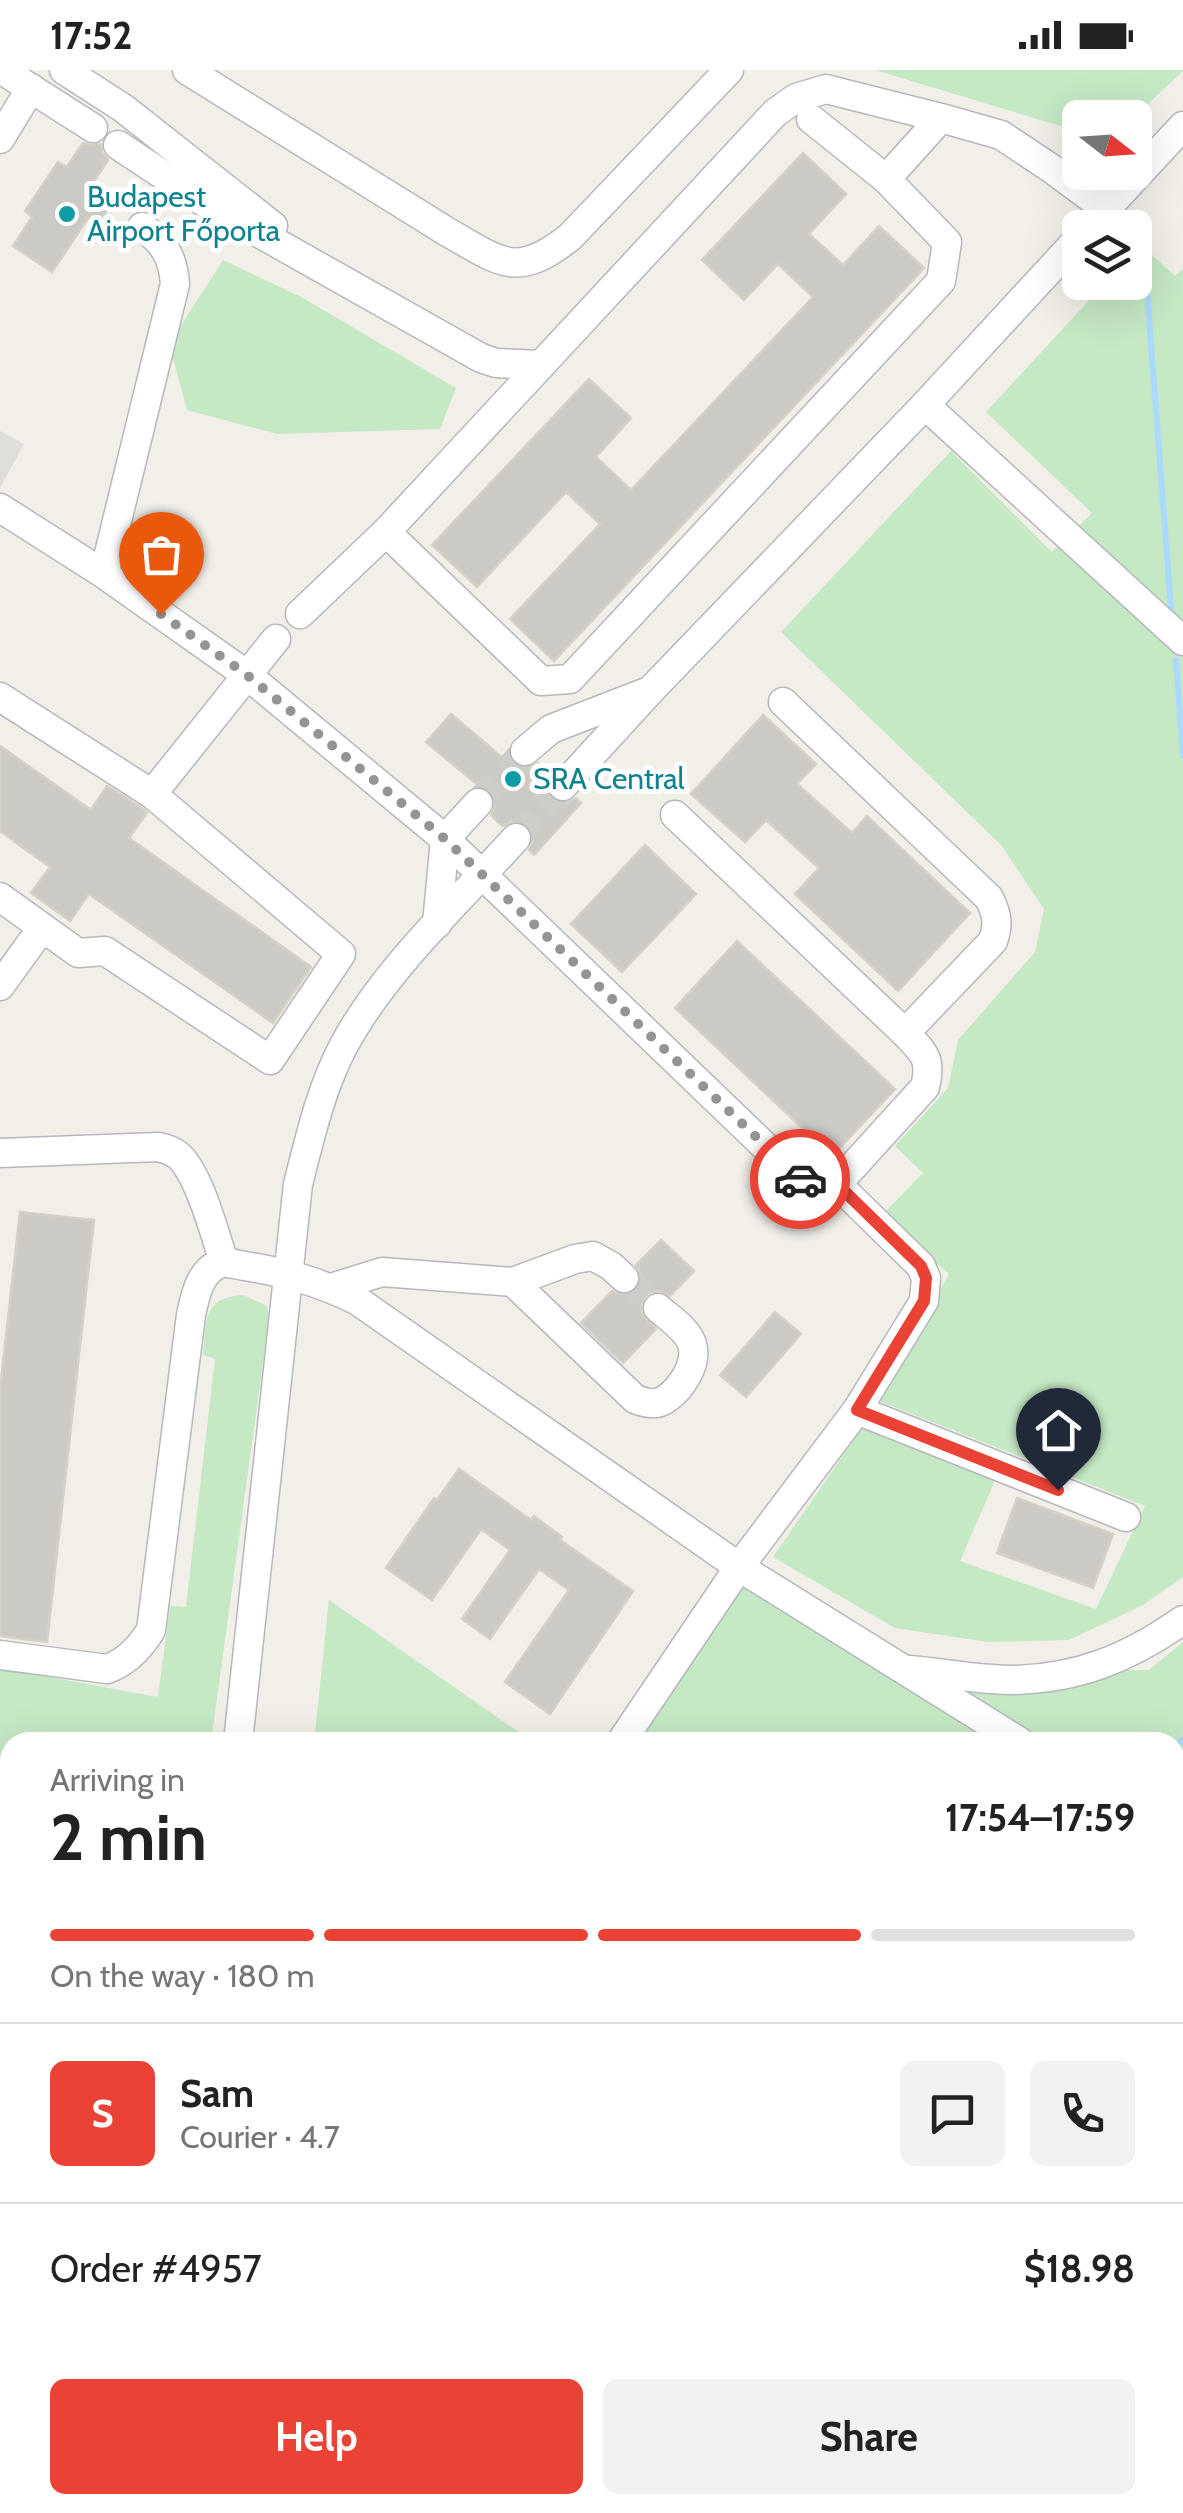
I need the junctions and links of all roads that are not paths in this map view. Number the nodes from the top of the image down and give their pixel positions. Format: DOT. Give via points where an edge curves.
graph roads {
  1 [pos="2,70"];
  2 [pos="64,70"];
  3 [pos="187,70"];
  4 [pos="728,70"];
  5 [pos="31,88"];
  6 [pos="941,118"];
  7 [pos="811,120"];
  8 [pos="1183,126"];
  9 [pos="93,128"];
  10 [pos="0,139"];
  11 [pos="118,145"];
  12 [pos="886,178"];
  13 [pos="1090,210"];
  14 [pos="1104,210"];
  15 [pos="142,227"];
  16 [pos="1062,257"];
  17 [pos="324,268"];
  18 [pos="540,365"];
  19 [pos="925,405"];
  20 [pos="0,508"];
  21 [pos="386,532"];
  22 [pos="104,574"];
  23 [pos="300,614"];
  24 [pos="276,639"];
  25 [pos="1183,642"];
  26 [pos="247,675"];
  27 [pos="650,691"];
  28 [pos="0,697"];
  29 [pos="782,702"];
  30 [pos="524,751"];
  31 [pos="563,786"];
  32 [pos="152,794"];
  33 [pos="478,803"];
  34 [pos="676,815"];
  35 [pos="516,838"];
  36 [pos="445,839"];
  37 [pos="482,876"];
  38 [pos="0,898"];
  39 [pos="437,924"];
  40 [pos="42,928"];
  41 [pos="0,986"];
  42 [pos="905,1032"];
  43 [pos="0,1153"];
  44 [pos="837,1184"];
  45 [pos="224,1262"];
  46 [pos="289,1273"];
  47 [pos="624,1278"];
  48 [pos="514,1282"];
  49 [pos="330,1288"];
  50 [pos="658,1308"];
  51 [pos="857,1410"];
  52 [pos="1126,1517"];
  53 [pos="739,1567"];
  54 [pos="1183,1620"];
  55 [pos="0,1656"];
  56 [pos="904,1670"];
  57 [pos="239,1732"];
  58 [pos="628,1732"];
  59 [pos="1004,1732"];
  1 -- 5 [label="lane"];
  2 -- 17 [label="lane"];
  3 -- 4 [label="lane" via="449,233 512,263 538,258 570,237"];
  5 -- 9 [label="lane"];
  5 -- 10 [label="lane"];
  6 -- 12 [label="lane"];
  6 -- 13 [label="lane" via="1002,135 1052,169"];
  6 -- 18 [label="lane" via="826,90 796,98"];
  7 -- 12 [label="lane"];
  8 -- 14 [label="lane"];
  11 -- 17 [label="lane"];
  12 -- 21 [label="lane" via="947,242 941,282 570,678 541,680"];
  15 -- 22 [label="lane" via="168,252 175,284"];
  16 -- 19 [label="lane"];
  17 -- 18 [label="lane" via="481,358"];
  18 -- 21 [label="lane"];
  19 -- 25 [label="lane"];
  19 -- 27 [label="lane"];
  20 -- 22 [label="lane"];
  21 -- 23 [label="lane"];
  22 -- 26 [label="lane"];
  24 -- 26 [label="lane"];
  26 -- 32 [label="lane"];
  26 -- 36 [label="lane"];
  27 -- 30 [label="lane" via="550,728"];
  27 -- 31 [label="lane"];
  28 -- 32 [label="lane"];
  29 -- 42 [label="lane" via="989,898 996,913 993,941"];
  32 -- 40 [label="lane" via="341,954 270,1060 106,951 78,953"];
  33 -- 36 [label="lane"];
  34 -- 42 [label="lane"];
  35 -- 37 [label="lane"];
  36 -- 37 [label="lane"];
  36 -- 39 [label="lane"];
  37 -- 39 [label="lane"];
  37 -- 44 [label="lane" via="797,1177"];
  38 -- 40 [label="lane"];
  39 -- 46 [label="lane" via="382,986 344,1046 318,1108 298,1184"];
  40 -- 41 [label="lane"];
  42 -- 44 [label="lane" via="926,1055 925,1087"];
  43 -- 45 [label="lane" via="169,1149 187,1166"];
  44 -- 51 [label="lane" via="926,1278 924,1301"];
  45 -- 46 [label="lane"];
  45 -- 55 [label="lane" via="200,1282 190,1314 151,1630 122,1664 107,1669"];
  46 -- 49 [label="lane"];
  46 -- 57 [label="lane"];
  47 -- 48 [label="lane" via="594,1256"];
  48 -- 49 [label="lane" via="382,1272"];
  48 -- 50 [label="lane" via="644,1402 665,1400 691,1371 694,1357 686,1334"];
  49 -- 53 [label="lane" via="358,1301"];
  51 -- 52 [label="lane"];
  51 -- 53 [label="lane"];
  53 -- 56 [label="lane"];
  53 -- 58 [label="lane"];
  54 -- 56 [label="lane" via="1131,1653 1048,1677"];
  56 -- 59 [label="lane"];
}
